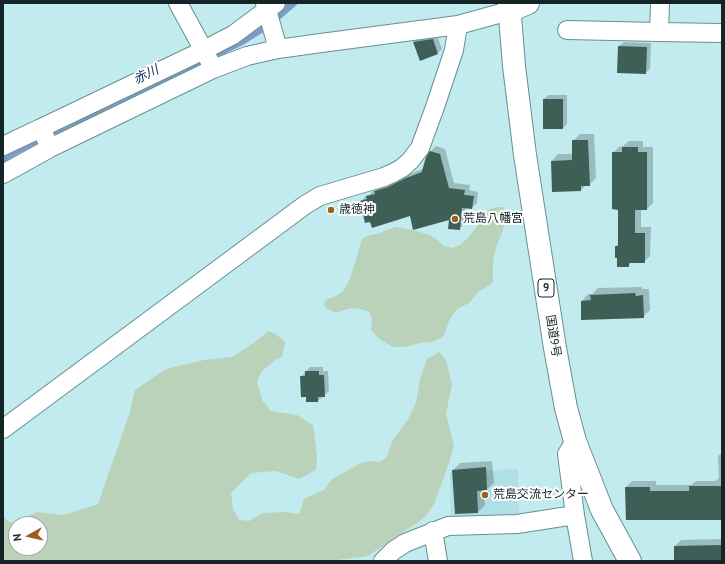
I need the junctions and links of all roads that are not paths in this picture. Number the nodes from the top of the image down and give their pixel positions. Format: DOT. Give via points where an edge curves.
graph roads {
  1 [pos="178,3"];
  2 [pos="660,3"];
  3 [pos="269,5"];
  4 [pos="515,6"];
  5 [pos="458,25"];
  6 [pos="567,30"];
  7 [pos="659,32"];
  8 [pos="722,33"];
  9 [pos="278,49"];
  10 [pos="204,50"];
  11 [pos="212,69"];
  12 [pos="45,137"];
  13 [pos="3,146"];
  14 [pos="3,174"];
  15 [pos="3,429"];
  16 [pos="575,441"];
  17 [pos="575,515"];
  18 [pos="433,531"];
  19 [pos="383,561"];
  20 [pos="438,561"];
  21 [pos="583,561"];
  22 [pos="630,561"];
  1 -- 10 [label="street"];
  2 -- 7 [label="street"];
  3 -- 9 [label="street"];
  3 -- 10 [label="street" via="233,35"];
  4 -- 5 [label="street"];
  4 -- 16 [label="highway, 国道9号 / 9" via="514,66 525,154 554,348"];
  5 -- 9 [label="street"];
  5 -- 15 [label="street" via="454,50 435,108 420,148 410,161 384,177 320,196 305,205"];
  6 -- 7 [label="street"];
  7 -- 8 [label="street"];
  9 -- 11 [label="street" via="247,56"];
  10 -- 11 [label="street"];
  10 -- 12 [label="street"];
  11 -- 12 [label="street"];
  12 -- 13 [label="street"];
  12 -- 14 [label="street"];
  16 -- 17 [label="street" via="567,454"];
  16 -- 22 [label="highway, 国道9号 / 9" via="602,510"];
  17 -- 18 [label="street" via="518,524 448,526"];
  17 -- 21 [label="street"];
  18 -- 19 [label="street" via="405,543"];
  18 -- 20 [label="street"];
}
